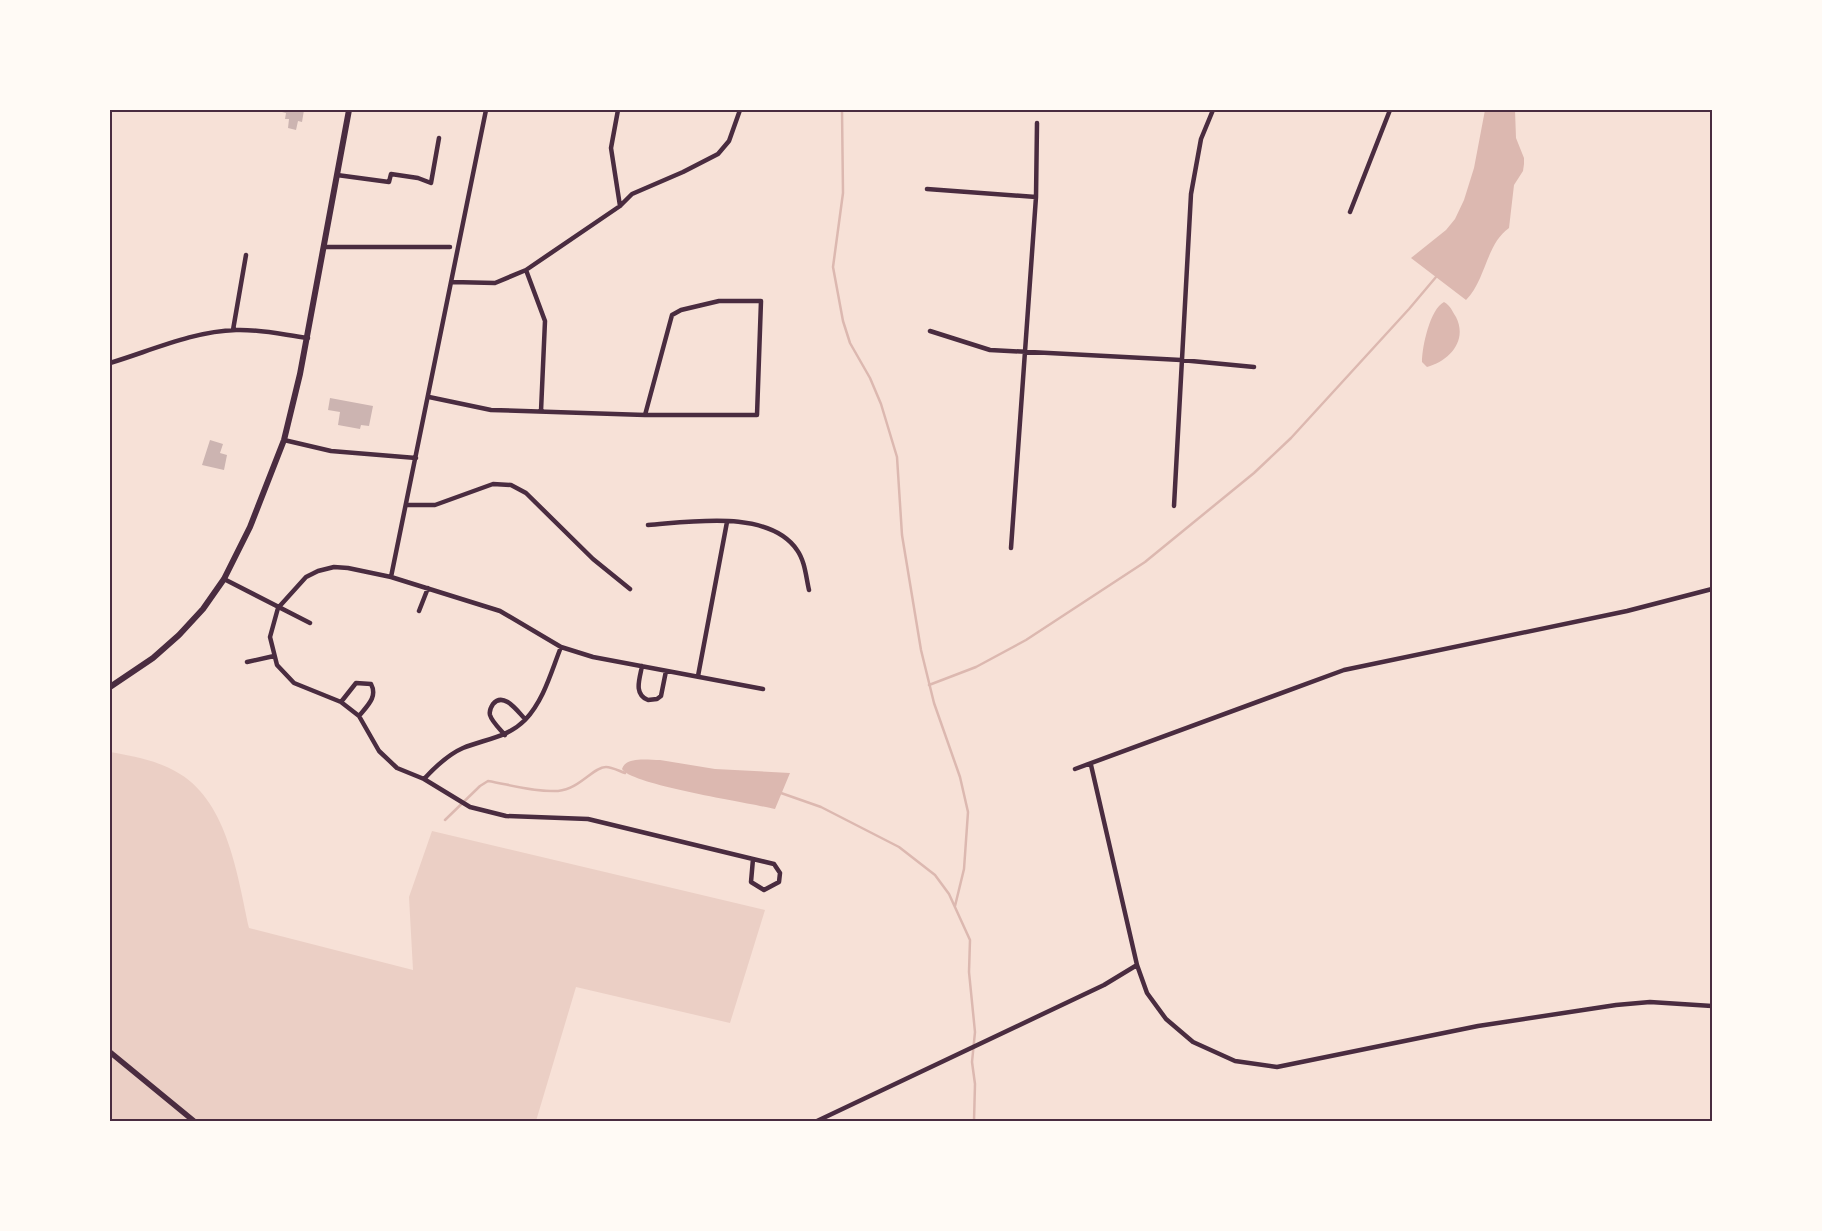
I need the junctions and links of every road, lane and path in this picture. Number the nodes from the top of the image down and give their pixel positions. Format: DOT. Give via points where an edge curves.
graph roads {
  1 [pos="349,110"];
  2 [pos="486,110"];
  3 [pos="618,110"];
  4 [pos="740,110"];
  5 [pos="1213,110"];
  6 [pos="1390,110"];
  7 [pos="1037,123"];
  8 [pos="439,138"];
  9 [pos="337,175"];
  10 [pos="927,188"];
  11 [pos="1036,197"];
  12 [pos="620,206"];
  13 [pos="1350,212"];
  14 [pos="324,247"];
  15 [pos="450,247"];
  16 [pos="246,255"];
  17 [pos="526,270"];
  18 [pos="452,282"];
  19 [pos="233,330"];
  20 [pos="930,331"];
  21 [pos="308,338"];
  22 [pos="1026,353"];
  23 [pos="1181,360"];
  24 [pos="110,363"];
  25 [pos="1254,367"];
  26 [pos="429,397"];
  27 [pos="541,411"];
  28 [pos="645,415"];
  29 [pos="284,440"];
  30 [pos="416,458"];
  31 [pos="407,505"];
  32 [pos="1174,506"];
  33 [pos="727,522"];
  34 [pos="648,525"];
  35 [pos="1011,548"];
  36 [pos="391,577"];
  37 [pos="224,580"];
  38 [pos="428,588"];
  39 [pos="630,589"];
  40 [pos="1712,589"];
  41 [pos="809,590"];
  42 [pos="278,608"];
  43 [pos="419,611"];
  44 [pos="310,623"];
  45 [pos="561,647"];
  46 [pos="274,656"];
  47 [pos="247,662"];
  48 [pos="642,666"];
  49 [pos="666,671"];
  50 [pos="698,676"];
  51 [pos="110,687"];
  52 [pos="763,689"];
  53 [pos="341,702"];
  54 [pos="359,716"];
  55 [pos="525,719"];
  56 [pos="505,735"];
  57 [pos="1091,765"];
  58 [pos="1075,769"];
  59 [pos="424,780"];
  60 [pos="753,859"];
  61 [pos="1137,965"];
  62 [pos="1712,1006"];
  63 [pos="110,1052"];
  64 [pos="194,1121"];
  65 [pos="817,1121"];
  1 -- 9 [label="main road"];
  2 -- 18 [label="street"];
  3 -- 12 [label="street" via="611,148"];
  4 -- 12 [label="street" via="729,141 718,154 632,194"];
  5 -- 23 [label="street" via="1201,139 1191,194"];
  6 -- 13 [label="street"];
  7 -- 11 [label="street"];
  8 -- 9 [label="street" via="431,183 397,173 391,174 389,182"];
  9 -- 14 [label="main road"];
  10 -- 11 [label="street"];
  11 -- 22 [label="street"];
  12 -- 17 [label="street"];
  14 -- 15 [label="street"];
  14 -- 21 [label="main road"];
  16 -- 19 [label="street"];
  17 -- 18 [label="street" via="495,283"];
  17 -- 27 [label="street" via="544,321"];
  18 -- 26 [label="street"];
  19 -- 21 [label="street"];
  19 -- 24 [label="street" via="190,338"];
  20 -- 22 [label="street" via="990,350"];
  21 -- 29 [label="main road"];
  22 -- 23 [label="street"];
  22 -- 35 [label="street"];
  23 -- 25 [label="street"];
  23 -- 32 [label="street"];
  26 -- 27 [label="street" via="482,408"];
  26 -- 30 [label="street"];
  27 -- 28 [label="street"];
  28 -- 28 [label="street" via="757,415 761,301 719,301 672,315"];
  29 -- 30 [label="street" via="331,452"];
  29 -- 37 [label="main road" via="250,527"];
  30 -- 31 [label="street"];
  31 -- 36 [label="street"];
  31 -- 39 [label="street" via="435,505 493,484 511,485 526,493 593,559"];
  33 -- 34 [label="street"];
  33 -- 41 [label="street" via="766,527 784,536 798,552"];
  33 -- 50 [label="street"];
  36 -- 38 [label="street"];
  36 -- 42 [label="street" via="348,568 318,571 302,581"];
  37 -- 42 [label="street"];
  37 -- 51 [label="main road" via="179,635 153,658"];
  38 -- 43 [label="street"];
  38 -- 45 [label="street" via="500,611"];
  40 -- 57 [label="street" via="1627,611 1344,670"];
  42 -- 44 [label="street"];
  42 -- 46 [label="street" via="270,637"];
  45 -- 48 [label="street"];
  45 -- 55 [label="street" via="539,701"];
  46 -- 47 [label="street"];
  46 -- 53 [label="street" via="280,670 294,683"];
  48 -- 49 [label="street"];
  48 -- 49 [label="street" via="638,689 648,700 661,696"];
  49 -- 50 [label="street"];
  50 -- 52 [label="street"];
  53 -- 54 [label="street"];
  53 -- 54 [label="street" via="356,683 371,684 373,698"];
  54 -- 59 [label="street" via="379,751 397,768"];
  55 -- 56 [label="street"];
  55 -- 56 [label="street" via="507,701 494,702 490,716"];
  56 -- 59 [label="street" via="462,749 437,764"];
  57 -- 58 [label="street"];
  57 -- 61 [label="street"];
  59 -- 60 [label="street" via="470,807 485,812 506,816 588,819"];
  60 -- 60 [label="street" via="774,864 780,872 779,882 764,890 751,882"];
  61 -- 62 [label="street" via="1147,993 1161,1013 1194,1042 1235,1061 1276,1067 1478,1026 1616,1005 1650,1002"];
  61 -- 65 [label="street" via="1104,985"];
  63 -- 64 [label="street"];
}
